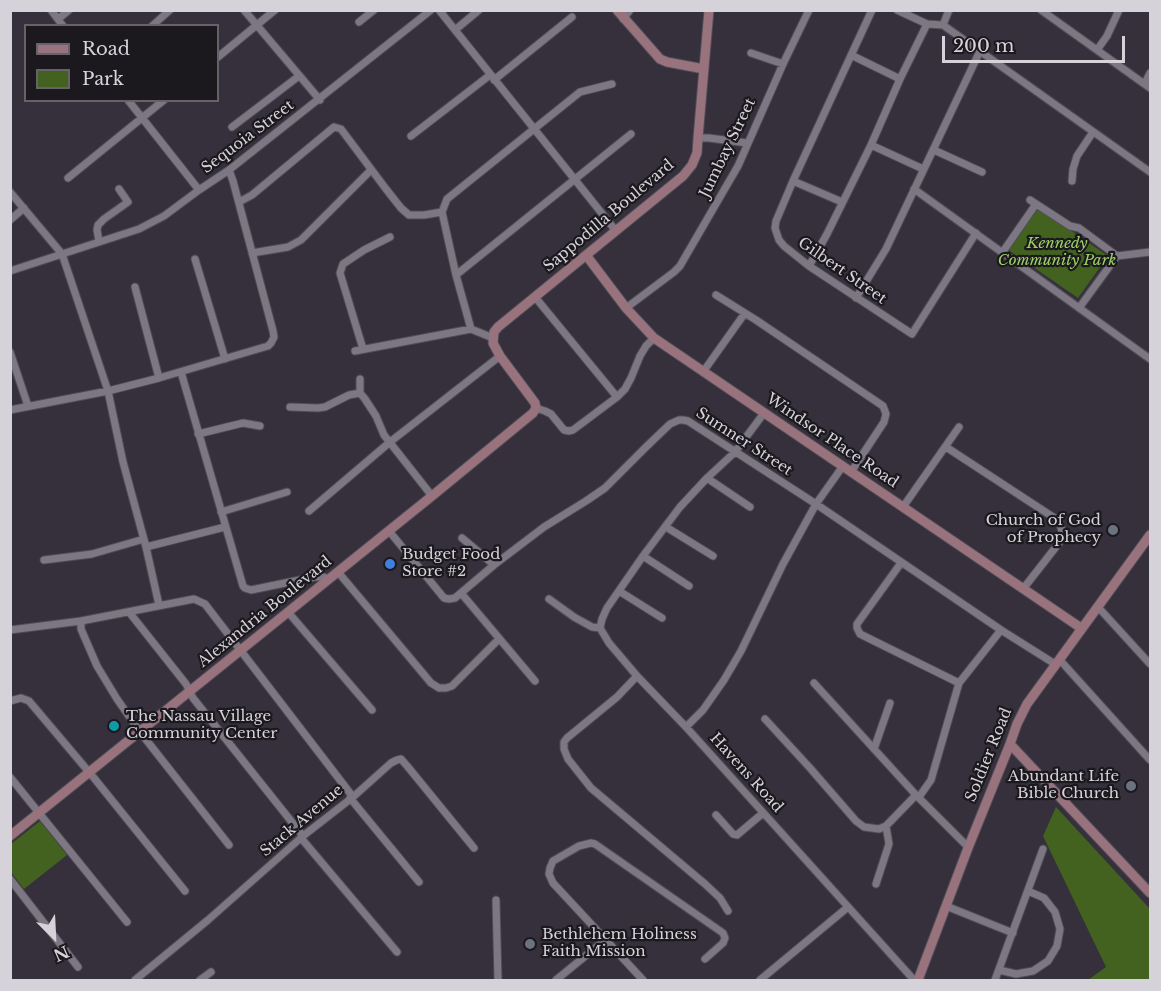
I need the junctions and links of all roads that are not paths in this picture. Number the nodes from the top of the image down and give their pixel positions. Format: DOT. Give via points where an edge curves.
graph roads {
  1 [pos="51,10"];
  2 [pos="69,10"];
  3 [pos="170,10"];
  4 [pos="244,10"];
  5 [pos="275,10"];
  6 [pos="374,10"];
  7 [pos="431,10"];
  8 [pos="439,10"];
  9 [pos="479,10"];
  10 [pos="616,10"];
  11 [pos="630,10"];
  12 [pos="710,10"];
  13 [pos="809,10"];
  14 [pos="872,10"];
  15 [pos="897,10"];
  16 [pos="949,10"];
  17 [pos="1041,10"];
  18 [pos="1119,10"];
  19 [pos="572,17"];
  20 [pos="623,19"];
  21 [pos="61,22"];
  22 [pos="359,22"];
  23 [pos="154,24"];
  24 [pos="927,24"];
  25 [pos="943,25"];
  26 [pos="257,26"];
  27 [pos="455,30"];
  28 [pos="1097,50"];
  29 [pos="980,51"];
  30 [pos="752,53"];
  31 [pos="851,55"];
  32 [pos="219,56"];
  33 [pos="783,64"];
  34 [pos="704,69"];
  35 [pos="1150,73"];
  36 [pos="299,76"];
  37 [pos="492,77"];
  38 [pos="900,79"];
  39 [pos="612,84"];
  40 [pos="1148,86"];
  41 [pos="320,100"];
  42 [pos="130,102"];
  43 [pos="162,102"];
  44 [pos="142,118"];
  45 [pos="232,127"];
  46 [pos="534,129"];
  47 [pos="1093,132"];
  48 [pos="631,134"];
  49 [pos="411,136"];
  50 [pos="698,138"];
  51 [pos="747,143"];
  52 [pos="871,144"];
  53 [pos="934,150"];
  54 [pos="923,169"];
  55 [pos="229,170"];
  56 [pos="371,170"];
  57 [pos="982,172"];
  58 [pos="1150,172"];
  59 [pos="68,177"];
  60 [pos="574,180"];
  61 [pos="793,181"];
  62 [pos="1072,181"];
  63 [pos="119,189"];
  64 [pos="914,189"];
  65 [pos="199,190"];
  66 [pos="10,192"];
  67 [pos="239,202"];
  68 [pos="842,202"];
  69 [pos="24,208"];
  70 [pos="442,212"];
  71 [pos="10,220"];
  72 [pos="616,231"];
  73 [pos="976,233"];
  74 [pos="390,237"];
  75 [pos="99,242"];
  76 [pos="1150,252"];
  77 [pos="252,253"];
  78 [pos="1002,253"];
  79 [pos="62,254"];
  80 [pos="586,255"];
  81 [pos="1117,256"];
  82 [pos="195,259"];
  83 [pos="809,266"];
  84 [pos="10,271"];
  85 [pos="456,275"];
  86 [pos="135,287"];
  87 [pos="716,295"];
  88 [pos="535,297"];
  89 [pos="856,298"];
  90 [pos="626,308"];
  91 [pos="1078,308"];
  92 [pos="745,314"];
  93 [pos="471,329"];
  94 [pos="493,338"];
  95 [pos="654,338"];
  96 [pos="10,352"];
  97 [pos="500,356"];
  98 [pos="225,359"];
  99 [pos="1150,359"];
  100 [pos="181,372"];
  101 [pos="703,372"];
  102 [pos="159,378"];
  103 [pos="360,379"];
  104 [pos="108,391"];
  105 [pos="360,393"];
  106 [pos="617,397"];
  107 [pos="28,406"];
  108 [pos="290,407"];
  109 [pos="536,408"];
  110 [pos="10,410"];
  111 [pos="764,413"];
  112 [pos="260,426"];
  113 [pos="959,428"];
  114 [pos="198,435"];
  115 [pos="390,442"];
  116 [pos="946,447"];
  117 [pos="735,452"];
  118 [pos="847,469"];
  119 [pos="707,478"];
  120 [pos="287,492"];
  121 [pos="432,496"];
  122 [pos="816,504"];
  123 [pos="750,507"];
  124 [pos="903,507"];
  125 [pos="309,511"];
  126 [pos="221,512"];
  127 [pos="225,527"];
  128 [pos="666,527"];
  129 [pos="389,531"];
  130 [pos="1150,535"];
  131 [pos="462,538"];
  132 [pos="145,543"];
  133 [pos="643,556"];
  134 [pos="713,556"];
  135 [pos="44,560"];
  136 [pos="901,562"];
  137 [pos="494,565"];
  138 [pos="338,572"];
  139 [pos="328,580"];
  140 [pos="689,586"];
  141 [pos="1023,589"];
  142 [pos="619,591"];
  143 [pos="461,593"];
  144 [pos="549,599"];
  145 [pos="159,605"];
  146 [pos="1098,607"];
  147 [pos="129,612"];
  148 [pos="288,612"];
  149 [pos="662,618"];
  150 [pos="81,621"];
  151 [pos="600,628"];
  152 [pos="1081,628"];
  153 [pos="10,630"];
  154 [pos="1001,630"];
  155 [pos="499,639"];
  156 [pos="241,650"];
  157 [pos="1057,662"];
  158 [pos="1150,664"];
  159 [pos="637,676"];
  160 [pos="535,681"];
  161 [pos="814,682"];
  162 [pos="959,683"];
  163 [pos="190,691"];
  164 [pos="10,701"];
  165 [pos="890,703"];
  166 [pos="372,710"];
  167 [pos="765,719"];
  168 [pos="686,727"];
  169 [pos="140,732"];
  170 [pos="1010,744"];
  171 [pos="874,749"];
  172 [pos="1150,760"];
  173 [pos="89,772"];
  174 [pos="10,777"];
  175 [pos="918,796"];
  176 [pos="352,798"];
  177 [pos="39,813"];
  178 [pos="763,813"];
  179 [pos="716,815"];
  180 [pos="886,826"];
  181 [pos="10,836"];
  182 [pos="302,837"];
  183 [pos="229,845"];
  184 [pos="968,847"];
  185 [pos="474,848"];
  186 [pos="1043,849"];
  187 [pos="10,879"];
  188 [pos="419,882"];
  189 [pos="876,884"];
  190 [pos="185,891"];
  191 [pos="1028,891"];
  192 [pos="1150,893"];
  193 [pos="496,900"];
  194 [pos="946,906"];
  195 [pos="848,907"];
  196 [pos="728,910"];
  197 [pos="127,922"];
  198 [pos="1012,933"];
  199 [pos="605,940"];
  200 [pos="396,952"];
  201 [pos="705,959"];
  202 [pos="78,967"];
  203 [pos="999,970"];
  204 [pos="211,972"];
  205 [pos="135,981"];
  206 [pos="200,981"];
  207 [pos="498,981"];
  208 [pos="556,981"];
  209 [pos="643,981"];
  210 [pos="760,981"];
  211 [pos="916,981"];
  212 [pos="995,981"];
  1 -- 21 [label="street"];
  2 -- 21 [label="street"];
  3 -- 23 [label="street"];
  4 -- 26 [label="street"];
  5 -- 26 [label="street"];
  6 -- 22 [label="street"];
  7 -- 41 [label="street, Sequoia Street"];
  8 -- 27 [label="street"];
  9 -- 27 [label="street"];
  10 -- 20 [label="street"];
  11 -- 20 [label="street"];
  12 -- 34 [label="street, Sappodilla Boulevard"];
  13 -- 33 [label="street, Jumbay Street"];
  14 -- 31 [label="street, Gilbert Street"];
  15 -- 24 [label="street"];
  16 -- 25 [label="street"];
  17 -- 28 [label="street"];
  18 -- 28 [label="street"];
  19 -- 37 [label="street"];
  20 -- 34 [label="street" via="660,59"];
  24 -- 25 [label="street"];
  24 -- 38 [label="street"];
  25 -- 29 [label="street"];
  26 -- 32 [label="street"];
  26 -- 36 [label="street"];
  27 -- 37 [label="street"];
  28 -- 40 [label="street"];
  29 -- 47 [label="street"];
  29 -- 53 [label="street"];
  30 -- 33 [label="street"];
  31 -- 38 [label="street"];
  31 -- 61 [label="street, Gilbert Street"];
  33 -- 51 [label="street, Jumbay Street"];
  34 -- 50 [label="street, Sappodilla Boulevard"];
  35 -- 40 [label="street"];
  36 -- 41 [label="street"];
  36 -- 45 [label="street"];
  37 -- 46 [label="street"];
  37 -- 49 [label="street"];
  38 -- 52 [label="street"];
  39 -- 46 [label="street" via="580,92"];
  41 -- 55 [label="street, Sequoia Street"];
  42 -- 44 [label="street"];
  43 -- 44 [label="street"];
  44 -- 59 [label="street"];
  44 -- 65 [label="street"];
  46 -- 60 [label="street"];
  46 -- 70 [label="street" via="447,199"];
  47 -- 58 [label="street"];
  47 -- 62 [label="street" via="1077,156"];
  48 -- 60 [label="street"];
  50 -- 51 [label="street"];
  50 -- 72 [label="street, Sappodilla Boulevard" via="697,153 683,176"];
  51 -- 90 [label="street, Jumbay Street" via="738,166 680,266"];
  52 -- 54 [label="street"];
  52 -- 68 [label="street"];
  53 -- 54 [label="street"];
  53 -- 57 [label="street"];
  54 -- 64 [label="street"];
  55 -- 65 [label="street, Sequoia Street"];
  55 -- 67 [label="street"];
  56 -- 67 [label="street" via="341,129 334,127"];
  56 -- 70 [label="street" via="409,215"];
  56 -- 77 [label="street" via="301,240 288,247"];
  60 -- 72 [label="street"];
  60 -- 85 [label="street"];
  61 -- 68 [label="street"];
  61 -- 83 [label="street, Gilbert Street" via="775,228 784,246"];
  63 -- 75 [label="street" via="129,201 98,225"];
  64 -- 73 [label="street"];
  64 -- 89 [label="street" via="886,249"];
  65 -- 75 [label="street, Sequoia Street" via="164,216"];
  66 -- 69 [label="street"];
  67 -- 77 [label="street"];
  68 -- 83 [label="street"];
  69 -- 71 [label="street"];
  69 -- 79 [label="street"];
  70 -- 85 [label="street"];
  72 -- 80 [label="street, Sappodilla Boulevard"];
  73 -- 78 [label="street"];
  73 -- 89 [label="street, Gilbert Street" via="912,334"];
  74 -- 93 [label="street" via="343,264 340,273 359,350"];
  75 -- 79 [label="street, Sequoia Street"];
  76 -- 81 [label="street"];
  77 -- 98 [label="street" via="273,331 272,343"];
  78 -- 81 [label="street" via="1033,202 1079,228"];
  78 -- 91 [label="street"];
  79 -- 84 [label="street, Sequoia Street"];
  79 -- 104 [label="street"];
  80 -- 88 [label="street, Sappodilla Boulevard"];
  80 -- 90 [label="street, Windsor Place Road"];
  81 -- 91 [label="street"];
  82 -- 98 [label="street"];
  83 -- 89 [label="street, Gilbert Street"];
  85 -- 93 [label="street"];
  86 -- 102 [label="street"];
  87 -- 92 [label="street"];
  88 -- 94 [label="street, Sappodilla Boulevard" via="498,327"];
  88 -- 106 [label="street"];
  90 -- 95 [label="street, Windsor Place Road"];
  91 -- 99 [label="street"];
  92 -- 101 [label="street"];
  92 -- 118 [label="street" via="883,406 886,418"];
  93 -- 94 [label="street"];
  94 -- 97 [label="street"];
  95 -- 101 [label="street, Windsor Place Road"];
  95 -- 106 [label="street"];
  96 -- 107 [label="street"];
  97 -- 109 [label="street"];
  97 -- 115 [label="street"];
  98 -- 100 [label="street"];
  100 -- 102 [label="street"];
  100 -- 114 [label="street"];
  101 -- 111 [label="street, Windsor Place Road"];
  102 -- 104 [label="street"];
  103 -- 105 [label="street"];
  104 -- 107 [label="street"];
  104 -- 132 [label="street"];
  105 -- 108 [label="street" via="325,407"];
  105 -- 115 [label="street"];
  106 -- 109 [label="street" via="569,431 551,414"];
  107 -- 110 [label="street"];
  109 -- 121 [label="street, Alexandria Boulevard"];
  111 -- 117 [label="street"];
  111 -- 118 [label="street, Windsor Place Road"];
  112 -- 114 [label="street" via="243,423"];
  113 -- 116 [label="street"];
  114 -- 126 [label="street"];
  115 -- 121 [label="street"];
  115 -- 125 [label="street"];
  116 -- 124 [label="street"];
  116 -- 141 [label="street" via="1060,524 1063,535 1059,543"];
  117 -- 119 [label="street"];
  117 -- 122 [label="street, Sumner Street"];
  117 -- 137 [label="street, Sumner Street" via="688,421 674,422 606,488"];
  118 -- 122 [label="street"];
  118 -- 124 [label="street, Windsor Place Road"];
  119 -- 123 [label="street"];
  119 -- 128 [label="street"];
  120 -- 126 [label="street"];
  121 -- 129 [label="street, Alexandria Boulevard"];
  122 -- 136 [label="street, Sumner Street"];
  122 -- 168 [label="street" via="741,651 703,710"];
  124 -- 141 [label="street, Windsor Place Road"];
  126 -- 127 [label="street"];
  127 -- 132 [label="street"];
  127 -- 139 [label="street" via="245,588 314,577"];
  128 -- 133 [label="street"];
  128 -- 134 [label="street"];
  129 -- 138 [label="street, Alexandria Boulevard"];
  129 -- 143 [label="street" via="444,597 452,599"];
  130 -- 146 [label="street, Soldier Road"];
  131 -- 137 [label="street"];
  132 -- 135 [label="street"];
  132 -- 145 [label="street"];
  133 -- 140 [label="street"];
  133 -- 142 [label="street"];
  136 -- 154 [label="street, Sumner Street"];
  136 -- 162 [label="street" via="857,628 860,634"];
  137 -- 143 [label="street, Sumner Street"];
  138 -- 139 [label="street, Alexandria Boulevard"];
  138 -- 155 [label="street" via="431,684 439,688 452,686"];
  139 -- 148 [label="street, Alexandria Boulevard"];
  141 -- 152 [label="street, Windsor Place Road"];
  142 -- 149 [label="street"];
  142 -- 151 [label="street"];
  143 -- 155 [label="street"];
  144 -- 151 [label="street" via="574,617"];
  145 -- 147 [label="street"];
  145 -- 156 [label="street" via="194,599 205,604"];
  146 -- 152 [label="street, Soldier Road"];
  146 -- 158 [label="street"];
  147 -- 150 [label="street"];
  147 -- 163 [label="street"];
  148 -- 156 [label="street, Alexandria Boulevard"];
  148 -- 166 [label="street"];
  150 -- 153 [label="street"];
  150 -- 169 [label="street" via="97,666"];
  151 -- 159 [label="street, Havens Road"];
  152 -- 157 [label="street, Soldier Road"];
  154 -- 157 [label="street, Sumner Street"];
  154 -- 162 [label="street"];
  155 -- 160 [label="street"];
  156 -- 163 [label="street, Alexandria Boulevard"];
  156 -- 176 [label="street"];
  157 -- 170 [label="street, Soldier Road" via="1027,704"];
  157 -- 172 [label="street, Sumner Street"];
  159 -- 168 [label="street, Havens Road"];
  159 -- 196 [label="street" via="567,738 564,749 591,788 705,884"];
  161 -- 171 [label="street"];
  162 -- 175 [label="street" via="931,780"];
  163 -- 169 [label="street, Alexandria Boulevard"];
  163 -- 182 [label="street"];
  164 -- 173 [label="street" via="29,701"];
  165 -- 171 [label="street"];
  167 -- 180 [label="street" via="856,821 864,827"];
  168 -- 178 [label="street, Havens Road"];
  169 -- 173 [label="street, Alexandria Boulevard"];
  169 -- 183 [label="street"];
  170 -- 184 [label="street, Soldier Road"];
  170 -- 192 [label="street"];
  171 -- 175 [label="street"];
  173 -- 177 [label="street, Alexandria Boulevard"];
  173 -- 190 [label="street"];
  174 -- 177 [label="street"];
  175 -- 180 [label="street"];
  175 -- 184 [label="street"];
  176 -- 182 [label="street, Stack Avenue"];
  176 -- 185 [label="street, Stack Avenue" via="391,763 401,759"];
  176 -- 188 [label="street"];
  177 -- 181 [label="street, Alexandria Boulevard"];
  177 -- 197 [label="street"];
  178 -- 179 [label="street" via="737,836"];
  178 -- 195 [label="street, Havens Road"];
  180 -- 189 [label="street" via="889,844"];
  182 -- 200 [label="street"];
  182 -- 205 [label="street, Stack Avenue"];
  184 -- 194 [label="street, Soldier Road"];
  186 -- 191 [label="street"];
  187 -- 202 [label="street"];
  191 -- 198 [label="street"];
  191 -- 203 [label="street" via="1044,898 1055,912 1060,929 1057,946 1048,961 1033,971 1016,974"];
  193 -- 207 [label="street"];
  194 -- 198 [label="street"];
  194 -- 211 [label="street, Soldier Road"];
  195 -- 210 [label="street"];
  195 -- 211 [label="street, Havens Road"];
  198 -- 203 [label="street"];
  199 -- 201 [label="street" via="562,894 549,874 554,861 591,843 723,933 723,944"];
  199 -- 208 [label="street"];
  199 -- 209 [label="street"];
  203 -- 212 [label="street"];
  204 -- 206 [label="street"];
}
